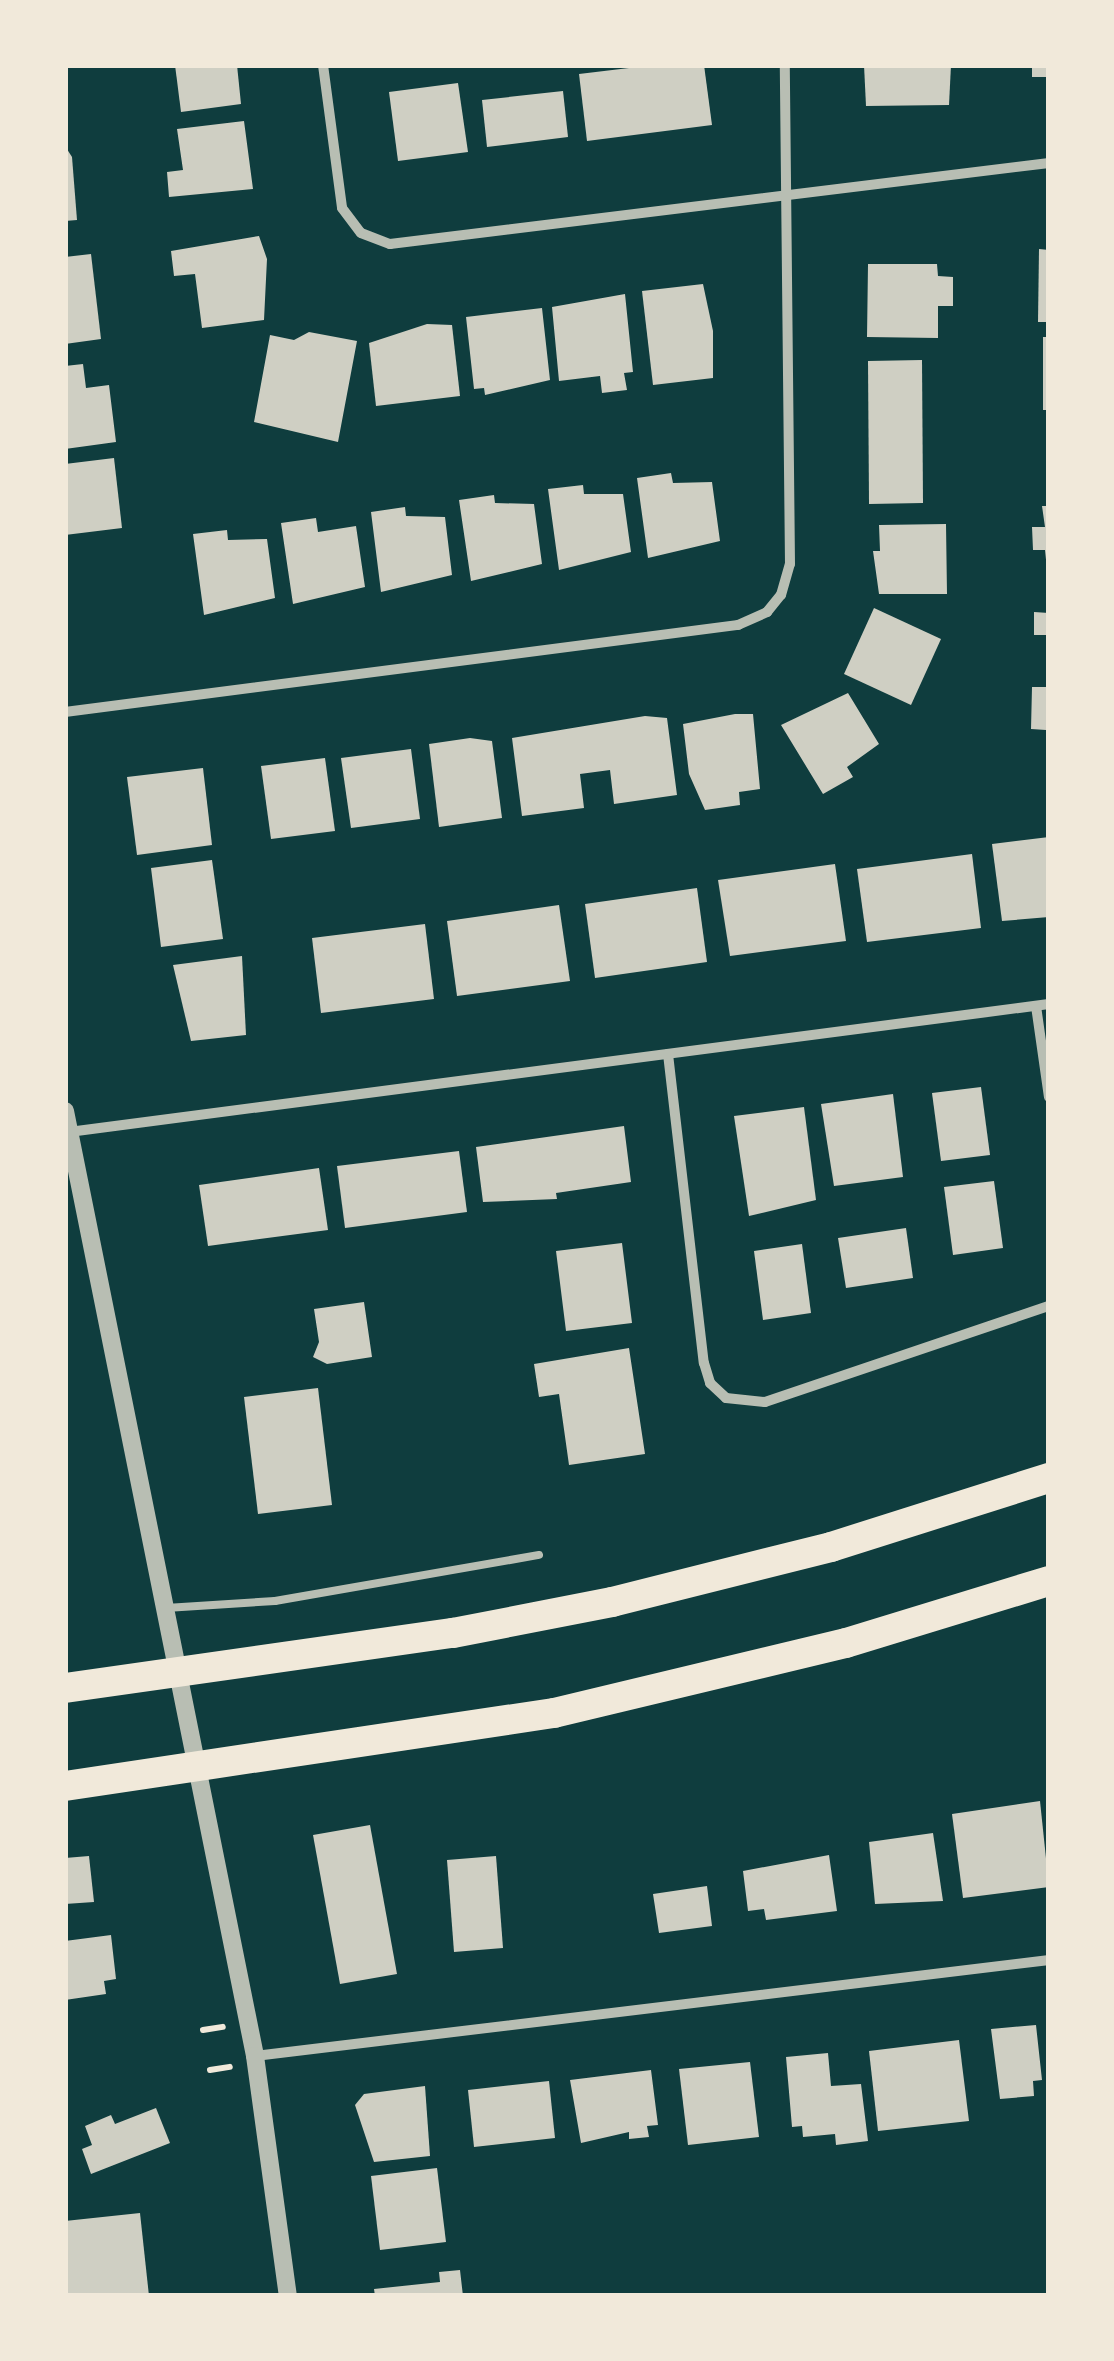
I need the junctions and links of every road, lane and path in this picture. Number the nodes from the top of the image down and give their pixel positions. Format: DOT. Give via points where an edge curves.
graph roads {
  1 [pos="322,65"];
  2 [pos="785,65"];
  3 [pos="1049,163"];
  4 [pos="785,195"];
  5 [pos="65,712"];
  6 [pos="1049,1004"];
  7 [pos="1036,1006"];
  8 [pos="668,1054"];
  9 [pos="1049,1097"];
  10 [pos="65,1112"];
  11 [pos="69,1132"];
  12 [pos="1049,1306"];
  13 [pos="1049,1478"];
  14 [pos="540,1555"];
  15 [pos="1049,1581"];
  16 [pos="166,1608"];
  17 [pos="65,1688"];
  18 [pos="65,1786"];
  19 [pos="1049,1960"];
  20 [pos="224,2026"];
  21 [pos="203,2030"];
  22 [pos="256,2056"];
  23 [pos="232,2067"];
  24 [pos="210,2070"];
  25 [pos="288,2296"];
  1 -- 4 [label="street" via="342,208 361,233 380,242"];
  2 -- 4 [label="street"];
  3 -- 4 [label="street"];
  4 -- 5 [label="street" via="790,564 782,595 767,612 738,624"];
  6 -- 7 [label="street"];
  7 -- 8 [label="street"];
  7 -- 9 [label="street"];
  8 -- 11 [label="street"];
  8 -- 12 [label="street" via="704,1363 710,1383 726,1398 764,1402"];
  10 -- 11 [label="street"];
  11 -- 16 [label="street"];
  13 -- 17 [label="highway" via="816,1551 612,1602 454,1633"];
  14 -- 16 [label="lane" via="275,1601"];
  15 -- 18 [label="highway" via="846,1644 629,1697 472,1728"];
  16 -- 22 [label="street"];
  19 -- 22 [label="street"];
  20 -- 21 [label="path"];
  22 -- 25 [label="street"];
  23 -- 24 [label="path"];
}
